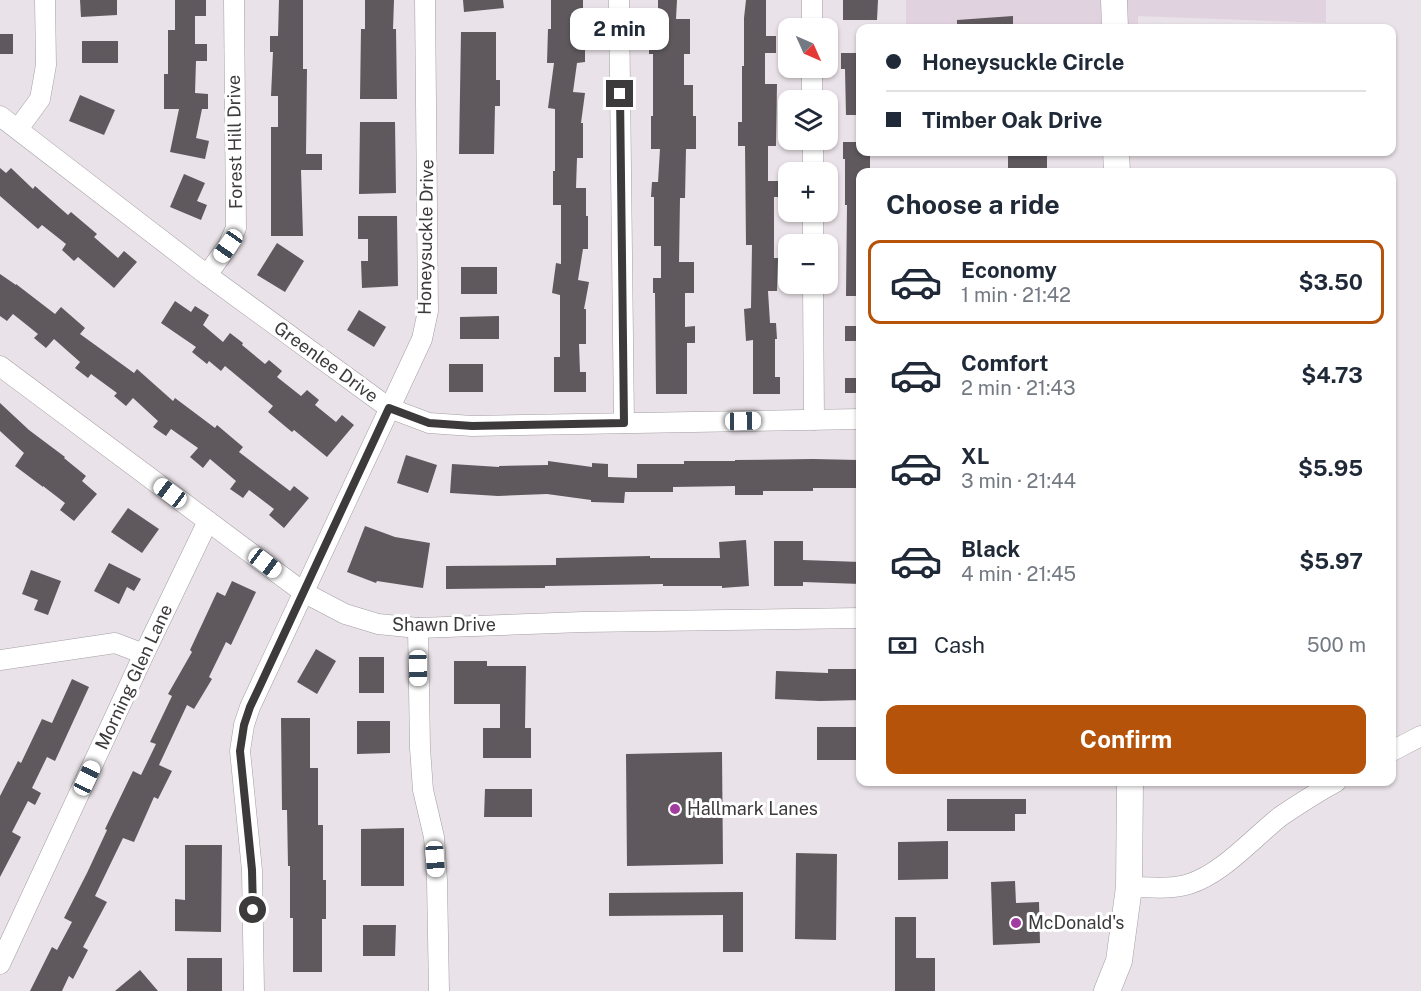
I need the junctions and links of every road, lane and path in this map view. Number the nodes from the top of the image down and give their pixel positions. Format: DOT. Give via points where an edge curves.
graph roads {
  1 [pos="45,0"];
  2 [pos="234,0"];
  3 [pos="425,0"];
  4 [pos="619,0"];
  5 [pos="812,0"];
  6 [pos="1114,0"];
  7 [pos="812,18"];
  8 [pos="1115,24"];
  9 [pos="0,116"];
  10 [pos="18,129"];
  11 [pos="207,275"];
  12 [pos="813,294"];
  13 [pos="0,366"];
  14 [pos="389,408"];
  15 [pos="856,419"];
  16 [pos="814,420"];
  17 [pos="624,423"];
  18 [pos="208,521"];
  19 [pos="303,592"];
  20 [pos="856,618"];
  21 [pos="418,628"];
  22 [pos="144,654"];
  23 [pos="0,660"];
  24 [pos="1421,736"];
  25 [pos="1396,749"];
  26 [pos="1130,786"];
  27 [pos="1329,786"];
  28 [pos="1129,887"];
  29 [pos="1119,961"];
  30 [pos="0,964"];
  31 [pos="254,991"];
  32 [pos="439,991"];
  33 [pos="1107,991"];
  34 [pos="1122,991"];
  1 -- 10 [label="street" via="46,65 40,99"];
  2 -- 11 [label="street, Forest Hill Drive" via="236,228"];
  3 -- 14 [label="street, Honeysuckle Drive" via="428,311 422,339"];
  4 -- 17 [label="street"];
  5 -- 7 [label="street"];
  6 -- 8 [label="main road"];
  9 -- 10 [label="street, Greenlee Drive"];
  10 -- 11 [label="street, Greenlee Drive"];
  11 -- 14 [label="street, Greenlee Drive"];
  12 -- 16 [label="street"];
  13 -- 18 [label="street, Shawn Drive"];
  14 -- 17 [label="street, Greenlee Drive" via="429,423"];
  14 -- 19 [label="street, Honeysuckle Drive"];
  15 -- 16 [label="street, Greenlee Drive"];
  16 -- 17 [label="street, Greenlee Drive"];
  18 -- 19 [label="street, Shawn Drive"];
  18 -- 22 [label="street, Morning Glen Lane"];
  19 -- 21 [label="street, Shawn Drive" via="345,614 378,624"];
  19 -- 31 [label="street, Honeysuckle Drive" via="250,707 240,751 252,870"];
  20 -- 21 [label="street, Shawn Drive"];
  21 -- 32 [label="street" via="420,748 423,790 434,837"];
  22 -- 23 [label="street" via="115,643"];
  22 -- 30 [label="street, Morning Glen Lane"];
  24 -- 25 [label="street"];
  26 -- 28 [label="main road"];
  27 -- 28 [label="street" via="1281,817 1215,872 1167,888"];
  28 -- 29 [label="main road"];
  29 -- 33 [label="main road"];
  29 -- 34 [label="main road"];
}
